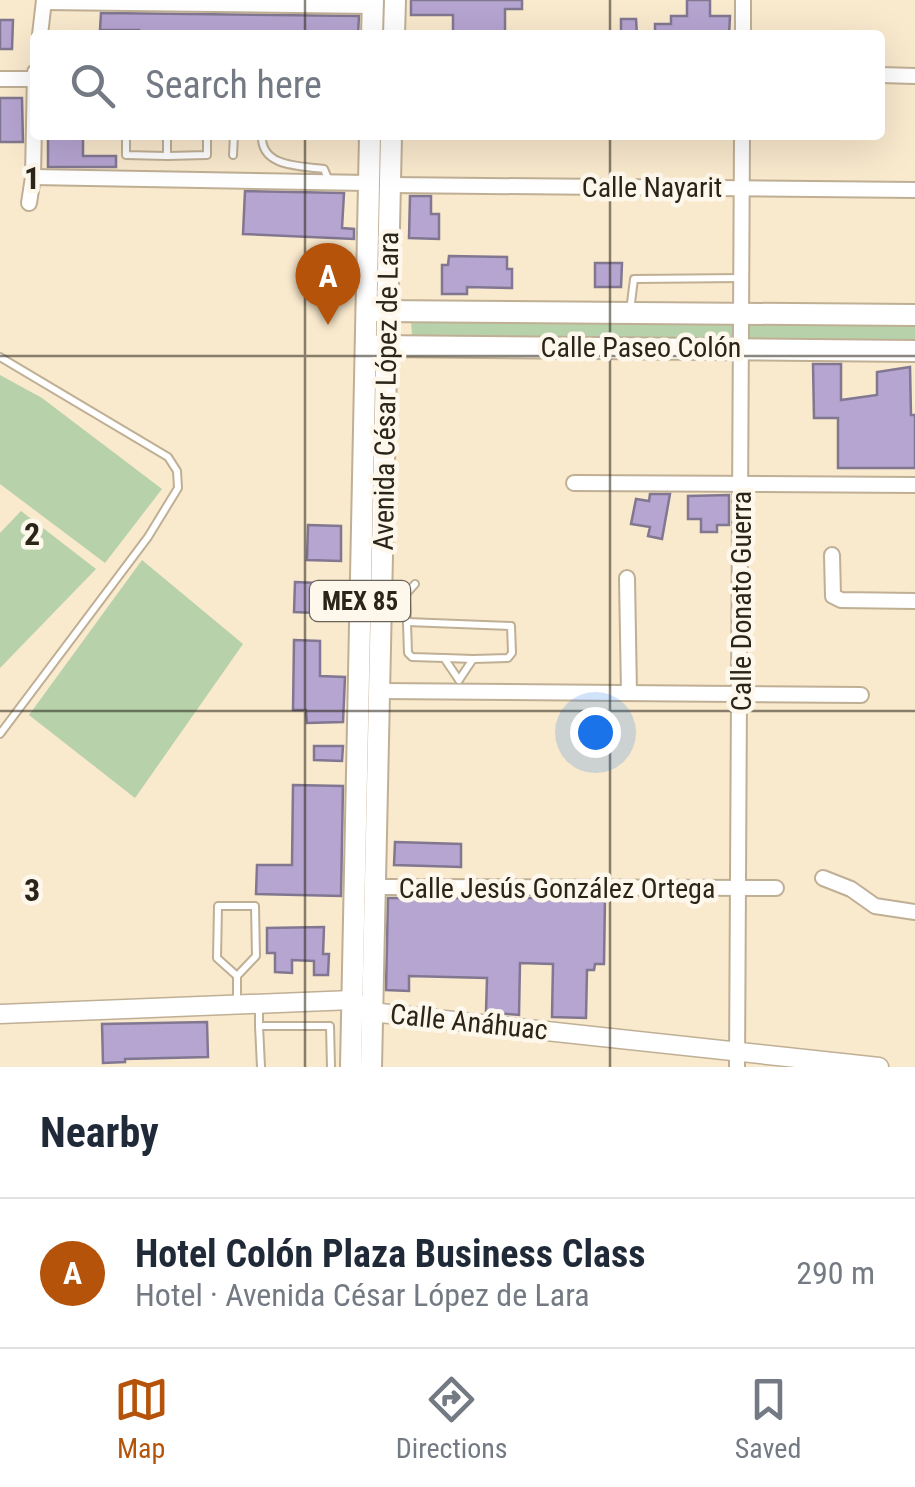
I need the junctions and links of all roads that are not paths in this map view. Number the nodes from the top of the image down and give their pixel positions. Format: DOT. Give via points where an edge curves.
graph roads {
  1 [pos="395,0"];
  2 [pos="744,0"];
  3 [pos="44,1"];
  4 [pos="373,3"];
  5 [pos="41,30"];
  6 [pos="372,30"];
  7 [pos="394,30"];
  8 [pos="743,30"];
  9 [pos="30,75"];
  10 [pos="885,75"];
  11 [pos="915,76"];
  12 [pos="0,79"];
  13 [pos="34,140"];
  14 [pos="126,140"];
  15 [pos="167,140"];
  16 [pos="207,140"];
  17 [pos="234,140"];
  18 [pos="262,140"];
  19 [pos="370,140"];
  20 [pos="391,140"];
  21 [pos="742,140"];
  22 [pos="233,155"];
  23 [pos="167,156"];
  24 [pos="34,176"];
  25 [pos="330,183"];
  26 [pos="368,183"];
  27 [pos="390,185"];
  28 [pos="741,188"];
  29 [pos="915,190"];
  30 [pos="29,203"];
  31 [pos="742,278"];
  32 [pos="377,310"];
  33 [pos="422,311"];
  34 [pos="742,311"];
  35 [pos="630,312"];
  36 [pos="915,315"];
  37 [pos="377,346"];
  38 [pos="415,346"];
  39 [pos="742,348"];
  40 [pos="915,351"];
  41 [pos="0,357"];
  42 [pos="574,483"];
  43 [pos="741,483"];
  44 [pos="915,484"];
  45 [pos="832,556"];
  46 [pos="627,578"];
  47 [pos="415,584"];
  48 [pos="381,594"];
  49 [pos="406,594"];
  50 [pos="915,601"];
  51 [pos="407,622"];
  52 [pos="444,658"];
  53 [pos="473,659"];
  54 [pos="458,685"];
  55 [pos="379,691"];
  56 [pos="741,692"];
  57 [pos="629,693"];
  58 [pos="861,695"];
  59 [pos="3,722"];
  60 [pos="0,734"];
  61 [pos="824,878"];
  62 [pos="374,888"];
  63 [pos="740,888"];
  64 [pos="776,888"];
  65 [pos="915,912"];
  66 [pos="237,976"];
  67 [pos="352,1000"];
  68 [pos="238,1004"];
  69 [pos="259,1004"];
  70 [pos="371,1012"];
  71 [pos="0,1014"];
  72 [pos="259,1026"];
  73 [pos="737,1059"];
  74 [pos="359,1065"];
  75 [pos="261,1067"];
  76 [pos="879,1067"];
  1 -- 7 [label="main road"];
  2 -- 8 [label="street"];
  3 -- 4 [label="street"];
  3 -- 5 [label="street"];
  4 -- 6 [label="main road"];
  9 -- 12 [label="street"];
  10 -- 11 [label="street"];
  13 -- 24 [label="street"];
  14 -- 23 [label="lane" via="126,155"];
  15 -- 23 [label="lane"];
  16 -- 23 [label="lane" via="207,156"];
  17 -- 22 [label="lane"];
  18 -- 25 [label="lane" via="269,156 324,169"];
  19 -- 26 [label="main road, Avenida César López de Lara / MEX 85"];
  20 -- 27 [label="main road, Avenida César López de Lara / MEX 85"];
  21 -- 28 [label="street, Calle Donato Guerra"];
  24 -- 25 [label="street"];
  24 -- 30 [label="street"];
  25 -- 26 [label="street"];
  26 -- 32 [label="main road, Avenida César López de Lara / MEX 85"];
  27 -- 28 [label="street, Calle Nayarit"];
  27 -- 32 [label="main road, Avenida César López de Lara / MEX 85"];
  28 -- 29 [label="street, Calle Nayarit"];
  28 -- 31 [label="street, Calle Donato Guerra"];
  31 -- 34 [label="street, Calle Donato Guerra"];
  31 -- 35 [label="lane" via="634,279"];
  32 -- 33 [label="main road, Calle Paseo Colón"];
  32 -- 37 [label="main road, Avenida César López de Lara / MEX 85"];
  33 -- 35 [label="main road, Calle Paseo Colón"];
  33 -- 38 [label="main road" via="405,324"];
  34 -- 35 [label="main road, Calle Paseo Colón"];
  34 -- 36 [label="main road, Calle Paseo Colón"];
  34 -- 39 [label="street, Calle Donato Guerra"];
  37 -- 38 [label="main road, Calle Paseo Colón"];
  37 -- 48 [label="main road, Avenida César López de Lara / MEX 85"];
  37 -- 67 [label="main road, Avenida César López de Lara / MEX 85"];
  38 -- 39 [label="main road, Calle Paseo Colón"];
  39 -- 40 [label="main road, Calle Paseo Colón"];
  39 -- 43 [label="street, Calle Donato Guerra"];
  41 -- 59 [label="lane" via="168,457 178,488"];
  42 -- 43 [label="street"];
  43 -- 44 [label="street"];
  43 -- 56 [label="street, Calle Donato Guerra"];
  45 -- 50 [label="street" via="833,596"];
  46 -- 57 [label="street"];
  47 -- 49 [label="lane"];
  48 -- 49 [label="lane"];
  48 -- 55 [label="main road, Avenida César López de Lara / MEX 85"];
  49 -- 51 [label="lane"];
  51 -- 52 [label="lane" via="412,657"];
  51 -- 53 [label="lane" via="511,626 508,658"];
  52 -- 53 [label="lane"];
  52 -- 54 [label="lane"];
  53 -- 54 [label="lane"];
  54 -- 55 [label="street"];
  54 -- 57 [label="street"];
  55 -- 62 [label="main road, Avenida César López de Lara / MEX 85"];
  56 -- 57 [label="street"];
  56 -- 58 [label="street"];
  56 -- 63 [label="street, Calle Donato Guerra"];
  59 -- 60 [label="lane"];
  61 -- 65 [label="street" via="876,906"];
  62 -- 63 [label="street, Calle Jesús González Ortega"];
  62 -- 70 [label="main road, Avenida César López de Lara / MEX 85"];
  63 -- 64 [label="street, Calle Jesús González Ortega"];
  63 -- 73 [label="street, Calle Donato Guerra"];
  66 -- 66 [label="lane" via="217,958 218,906 255,906 256,956"];
  66 -- 68 [label="lane"];
  67 -- 69 [label="street, Calle Anáhuac"];
  67 -- 70 [label="street, Calle Anáhuac"];
  67 -- 74 [label="main road, Avenida César López de Lara / MEX 85"];
  68 -- 69 [label="street, Calle Anáhuac"];
  68 -- 71 [label="street, Calle Anáhuac"];
  69 -- 72 [label="lane"];
  70 -- 73 [label="street, Calle Anáhuac"];
  70 -- 74 [label="main road, Avenida César López de Lara / MEX 85"];
  72 -- 74 [label="lane" via="330,1026"];
  72 -- 75 [label="lane"];
  73 -- 76 [label="street, Calle Anáhuac"];
}
